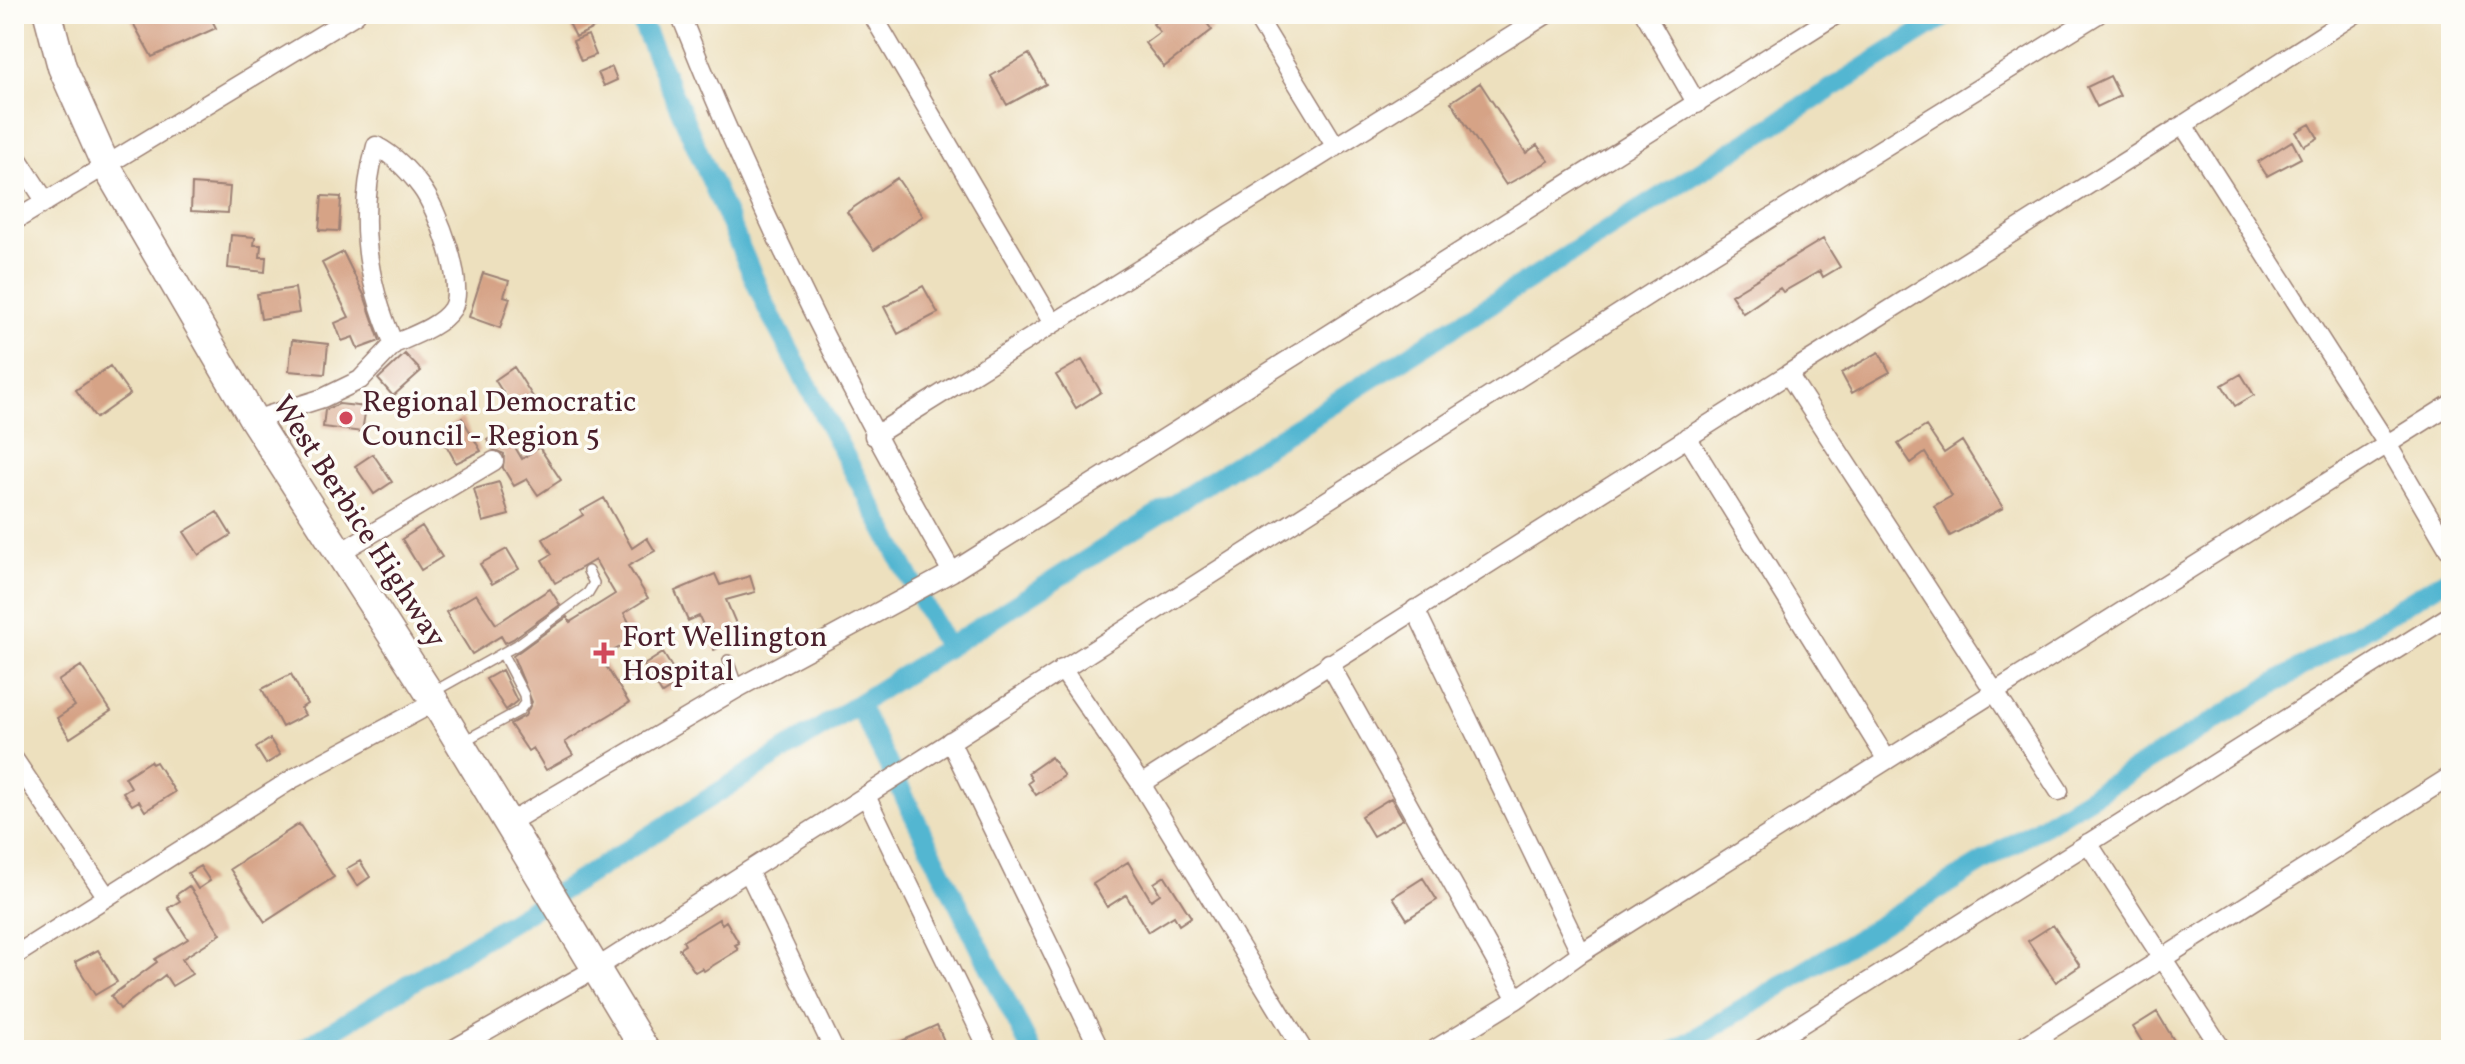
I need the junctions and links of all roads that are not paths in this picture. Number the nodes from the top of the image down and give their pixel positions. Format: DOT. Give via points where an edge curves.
graph roads {
  1 [pos="48,14"];
  2 [pos="356,14"];
  3 [pos="680,14"];
  4 [pos="872,14"];
  5 [pos="1255,14"];
  6 [pos="1547,14"];
  7 [pos="1645,14"];
  8 [pos="1837,14"];
  9 [pos="2098,14"];
  10 [pos="2355,14"];
  11 [pos="1697,104"];
  12 [pos="2183,125"];
  13 [pos="1336,147"];
  14 [pos="14,153"];
  15 [pos="106,166"];
  16 [pos="46,202"];
  17 [pos="14,221"];
  18 [pos="1052,322"];
  19 [pos="394,344"];
  20 [pos="1788,374"];
  21 [pos="2451,404"];
  22 [pos="254,420"];
  23 [pos="874,436"];
  24 [pos="1687,437"];
  25 [pos="2387,444"];
  26 [pos="494,461"];
  27 [pos="2449,550"];
  28 [pos="339,553"];
  29 [pos="588,571"];
  30 [pos="952,572"];
  31 [pos="1415,609"];
  32 [pos="2451,615"];
  33 [pos="502,653"];
  34 [pos="728,660"];
  35 [pos="1329,663"];
  36 [pos="1062,669"];
  37 [pos="738,688"];
  38 [pos="1996,691"];
  39 [pos="433,698"];
  40 [pos="950,741"];
  41 [pos="460,744"];
  42 [pos="14,759"];
  43 [pos="1887,760"];
  44 [pos="2451,776"];
  45 [pos="1141,784"];
  46 [pos="2059,791"];
  47 [pos="866,796"];
  48 [pos="507,824"];
  49 [pos="2088,843"];
  50 [pos="748,871"];
  51 [pos="107,897"];
  52 [pos="1581,953"];
  53 [pos="14,956"];
  54 [pos="2162,956"];
  55 [pos="591,961"];
  56 [pos="1517,999"];
  57 [pos="452,1050"];
  58 [pos="645,1050"];
  59 [pos="834,1050"];
  60 [pos="989,1050"];
  61 [pos="1100,1050"];
  62 [pos="1303,1050"];
  63 [pos="1434,1050"];
  64 [pos="1760,1050"];
  65 [pos="2018,1050"];
  66 [pos="2222,1050"];
  1 -- 15 [label="main road, West Berbice Highway" via="62,67"];
  2 -- 15 [label="street"];
  3 -- 23 [label="street"];
  4 -- 18 [label="street"];
  5 -- 13 [label="street"];
  6 -- 13 [label="street"];
  7 -- 11 [label="street"];
  8 -- 11 [label="street"];
  9 -- 36 [label="street"];
  10 -- 12 [label="street"];
  11 -- 30 [label="street"];
  12 -- 20 [label="street"];
  12 -- 25 [label="street"];
  13 -- 18 [label="street"];
  14 -- 16 [label="street"];
  15 -- 16 [label="street"];
  15 -- 22 [label="main road, West Berbice Highway"];
  16 -- 17 [label="street"];
  18 -- 23 [label="street"];
  19 -- 19 [label="street" via="369,273 365,218 376,146 393,155 424,190 458,290 453,308 443,318"];
  19 -- 22 [label="street" via="360,380"];
  20 -- 24 [label="street"];
  20 -- 38 [label="street"];
  21 -- 25 [label="street"];
  22 -- 28 [label="main road, West Berbice Highway"];
  23 -- 30 [label="street"];
  24 -- 31 [label="street"];
  24 -- 43 [label="street"];
  25 -- 27 [label="street"];
  25 -- 38 [label="street"];
  26 -- 28 [label="street"];
  28 -- 39 [label="main road, West Berbice Highway"];
  29 -- 33 [label="lane" via="594,583 588,593"];
  30 -- 37 [label="street"];
  31 -- 35 [label="street"];
  31 -- 52 [label="street"];
  32 -- 49 [label="street"];
  33 -- 39 [label="lane"];
  33 -- 41 [label="lane" via="524,695 523,708"];
  34 -- 37 [label="lane"];
  35 -- 45 [label="street"];
  35 -- 56 [label="street"];
  36 -- 40 [label="street"];
  36 -- 45 [label="street"];
  37 -- 48 [label="street"];
  38 -- 43 [label="street"];
  38 -- 46 [label="street"];
  39 -- 41 [label="main road, West Berbice Highway"];
  39 -- 51 [label="street" via="294,778"];
  40 -- 47 [label="street"];
  40 -- 61 [label="street"];
  41 -- 48 [label="main road, West Berbice Highway"];
  42 -- 51 [label="street"];
  43 -- 52 [label="street"];
  44 -- 54 [label="street"];
  45 -- 62 [label="street"];
  47 -- 50 [label="street"];
  47 -- 60 [label="street"];
  48 -- 55 [label="main road, West Berbice Highway"];
  49 -- 54 [label="street"];
  49 -- 64 [label="street"];
  50 -- 55 [label="street"];
  50 -- 59 [label="street"];
  51 -- 53 [label="street"];
  52 -- 56 [label="street"];
  54 -- 65 [label="street"];
  54 -- 66 [label="street"];
  55 -- 57 [label="street"];
  55 -- 58 [label="main road, West Berbice Highway"];
  56 -- 63 [label="street"];
}
